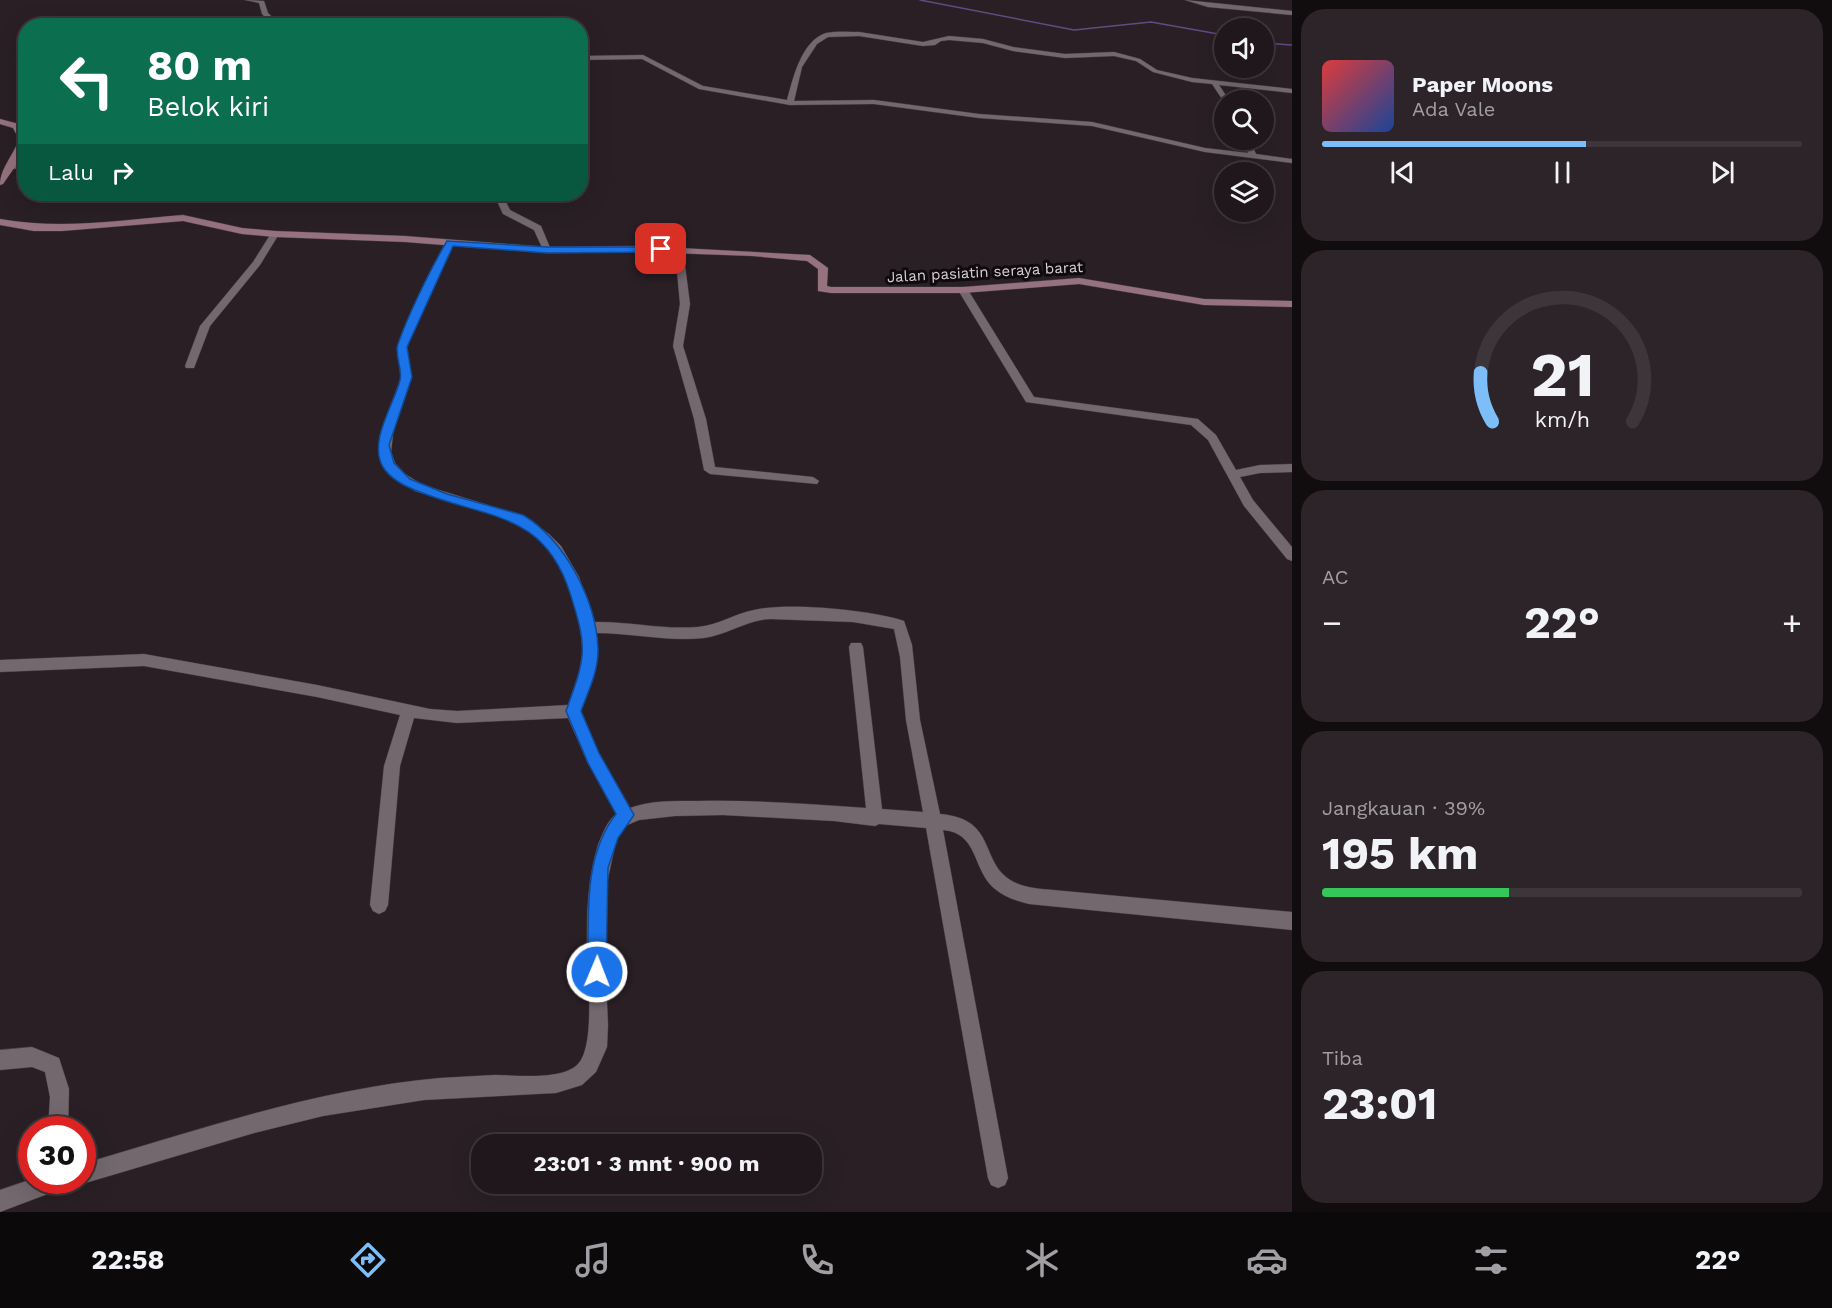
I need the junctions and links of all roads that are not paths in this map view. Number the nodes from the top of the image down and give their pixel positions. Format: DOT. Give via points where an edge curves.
graph roads {
  1 [pos="248,0"];
  2 [pos="1188,0"];
  3 [pos="1292,13"];
  4 [pos="270,18"];
  5 [pos="588,58"];
  6 [pos="1215,84"];
  7 [pos="1219,90"];
  8 [pos="1292,91"];
  9 [pos="790,103"];
  10 [pos="0,121"];
  11 [pos="18,130"];
  12 [pos="18,150"];
  13 [pos="1251,150"];
  14 [pos="1253,156"];
  15 [pos="1292,161"];
  16 [pos="18,166"];
  17 [pos="10,167"];
  18 [pos="0,182"];
  19 [pos="501,201"];
  20 [pos="0,222"];
  21 [pos="275,234"];
  22 [pos="450,243"];
  23 [pos="547,250"];
  24 [pos="679,250"];
  25 [pos="963,290"];
  26 [pos="1292,304"];
  27 [pos="190,366"];
  28 [pos="1292,468"];
  29 [pos="1232,475"];
  30 [pos="813,481"];
  31 [pos="1292,556"];
  32 [pos="588,627"];
  33 [pos="856,647"];
  34 [pos="0,666"];
  35 [pos="409,711"];
  36 [pos="573,711"];
  37 [pos="625,815"];
  38 [pos="875,818"];
  39 [pos="935,822"];
  40 [pos="379,906"];
  41 [pos="1292,921"];
  42 [pos="0,1060"];
  43 [pos="59,1116"];
  44 [pos="96,1170"];
  45 [pos="998,1178"];
  46 [pos="18,1194"];
  47 [pos="0,1201"];
  1 -- 4 [label="street" via="262,2"];
  2 -- 3 [label="street"];
  5 -- 9 [label="street" via="645,57 701,88"];
  6 -- 7 [label="street"];
  6 -- 8 [label="street"];
  6 -- 9 [label="street" via="1168,75 1138,60 1114,54 1065,56 977,40 943,38 923,44 842,33 827,35 815,43 799,67"];
  9 -- 14 [label="street" via="862,102 1092,124 1205,150"];
  10 -- 11 [label="street"];
  12 -- 17 [label="street"];
  13 -- 14 [label="street"];
  14 -- 15 [label="street"];
  16 -- 17 [label="street"];
  17 -- 18 [label="street"];
  19 -- 23 [label="street" via="506,212 538,228"];
  20 -- 21 [label="street" via="62,228 174,218"];
  21 -- 22 [label="street"];
  21 -- 27 [label="street" via="257,263 205,326"];
  22 -- 23 [label="street"];
  22 -- 32 [label="street" via="402,347 407,372 383,445 388,465 419,488 519,519 545,537 572,576"];
  23 -- 24 [label="street"];
  24 -- 25 [label="street, Jalan pasiatin seraya barat" via="810,258 823,268 822,289"];
  24 -- 30 [label="street" via="685,304 678,346 700,419 710,470"];
  25 -- 26 [label="street, Jalan pasiatin seraya barat" via="1079,281 1204,302"];
  25 -- 29 [label="street" via="1031,402 1194,422 1212,438"];
  28 -- 29 [label="street"];
  29 -- 31 [label="street" via="1248,503"];
  32 -- 36 [label="street" via="590,662"];
  32 -- 39 [label="street" via="653,633 704,632 746,616 769,613 879,619 897,624 903,637 910,706"];
  33 -- 38 [label="street"];
  34 -- 35 [label="street" via="144,660"];
  35 -- 36 [label="street" via="457,717"];
  35 -- 40 [label="street" via="393,766"];
  36 -- 37 [label="street" via="593,758"];
  37 -- 38 [label="street" via="685,806"];
  37 -- 44 [label="street" via="611,834 600,868 597,1048 585,1071 574,1078 541,1083 425,1088 356,1099 264,1120"];
  38 -- 39 [label="street"];
  39 -- 41 [label="street" via="956,823 971,830 999,882 1018,892"];
  39 -- 45 [label="street"];
  42 -- 43 [label="street" via="32,1056 52,1065 60,1083"];
  46 -- 47 [label="street"];
}
